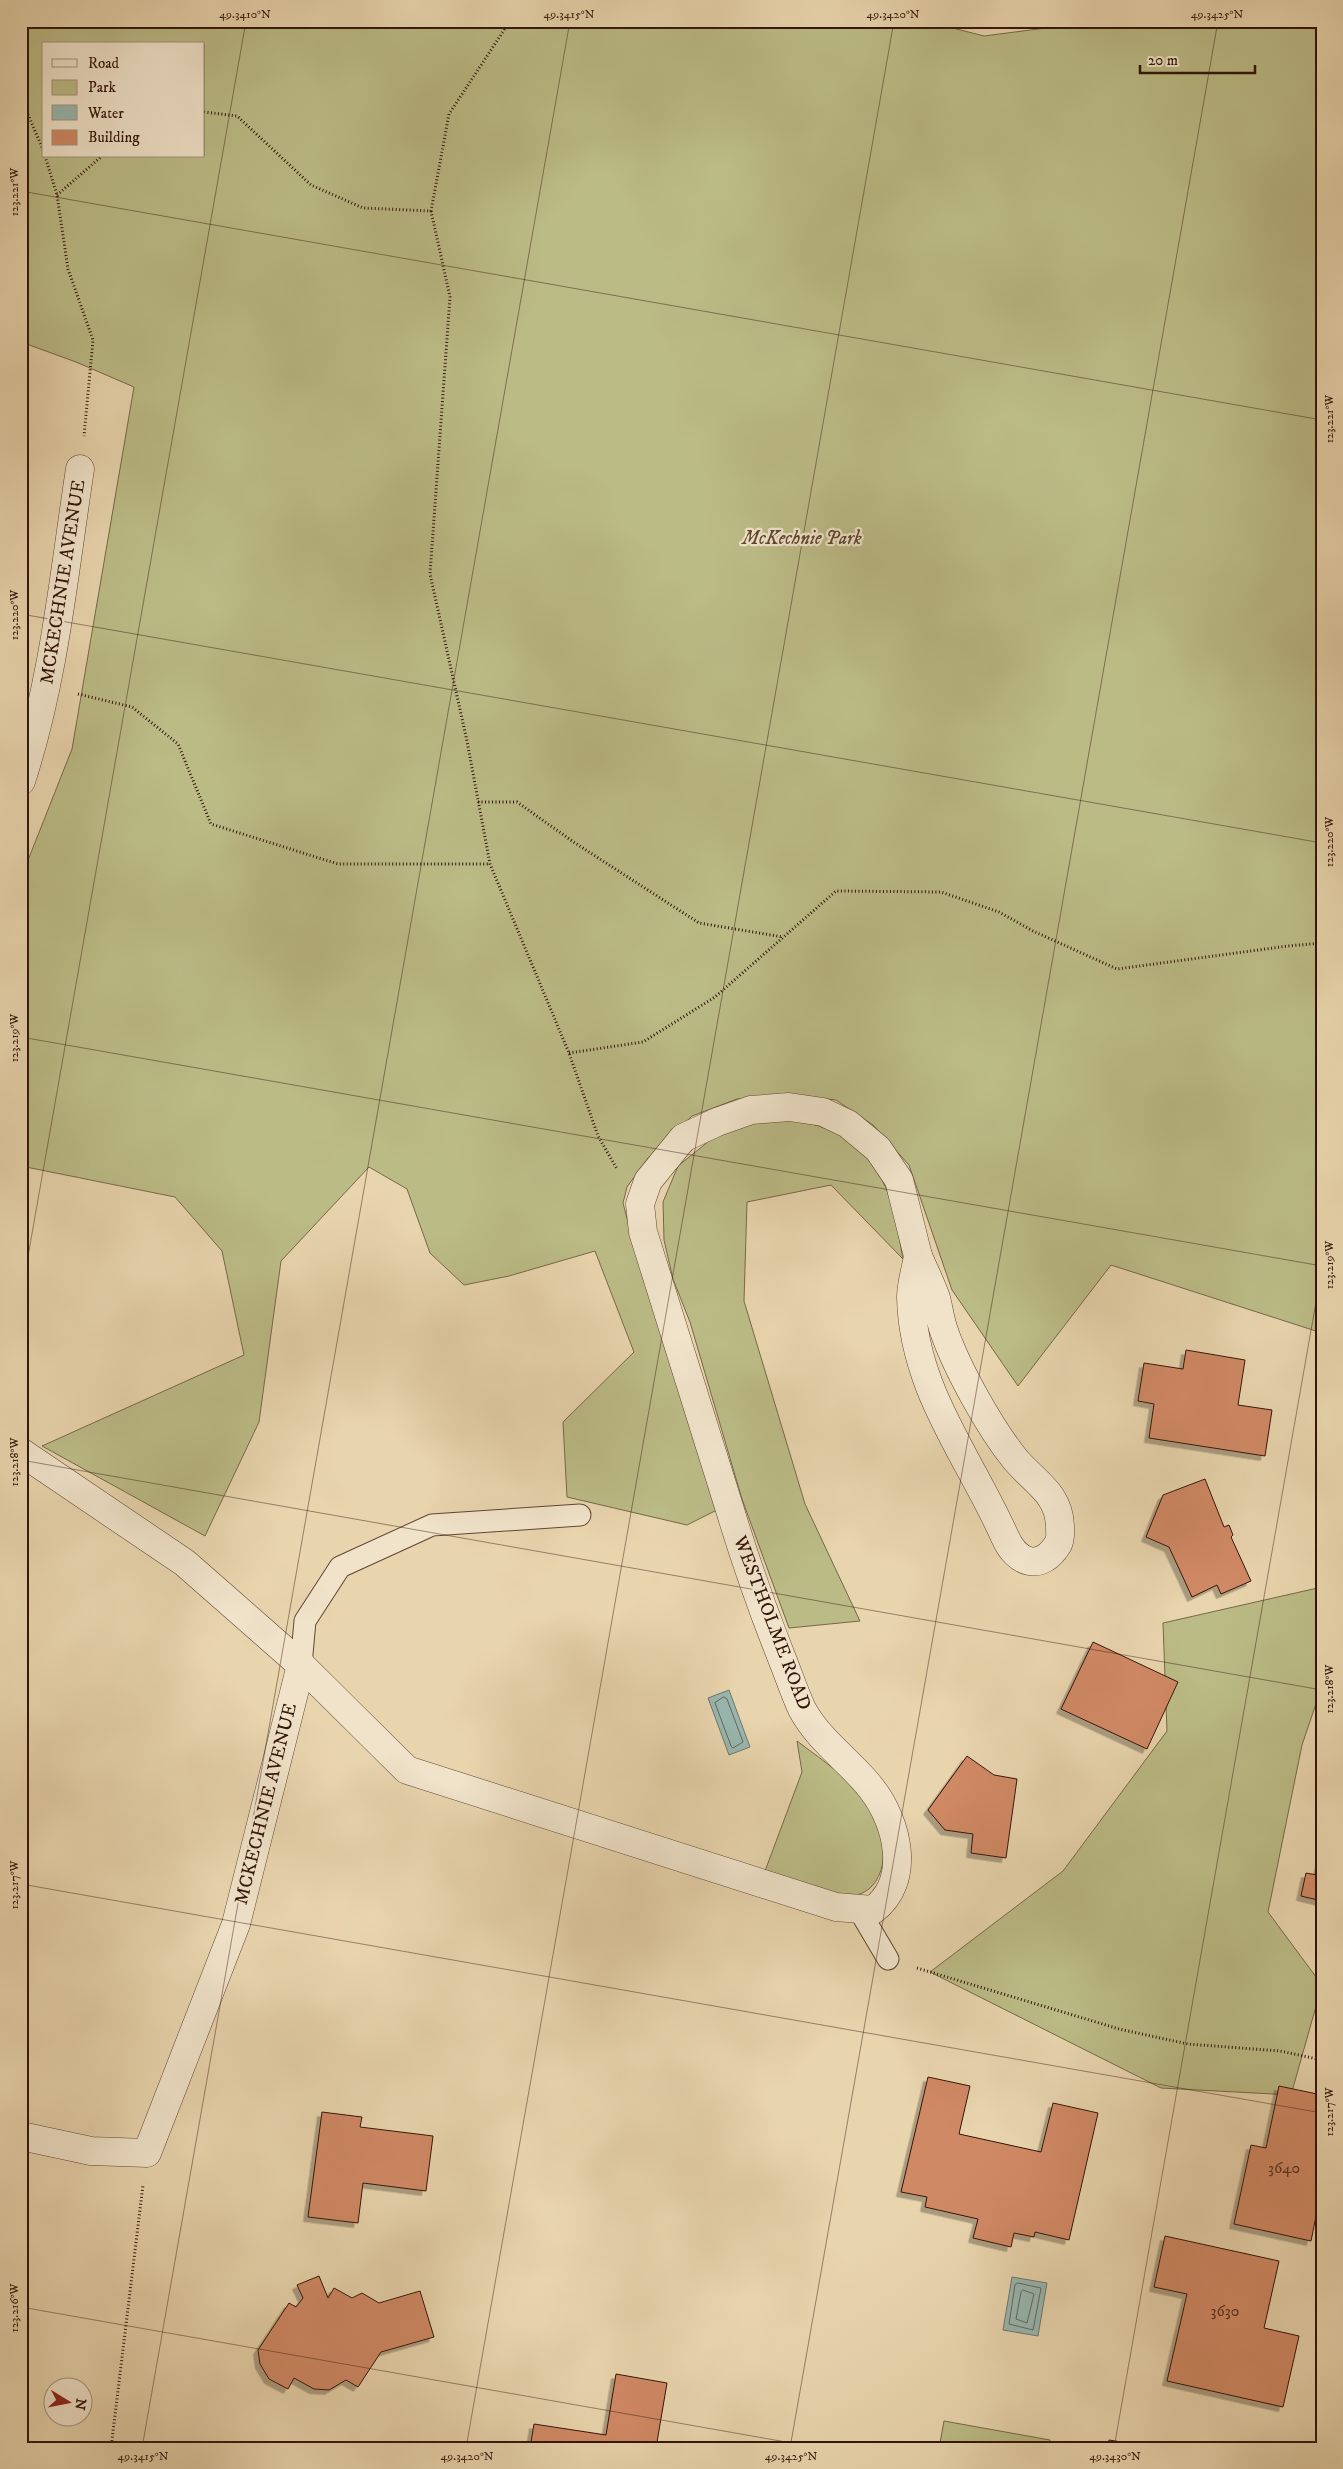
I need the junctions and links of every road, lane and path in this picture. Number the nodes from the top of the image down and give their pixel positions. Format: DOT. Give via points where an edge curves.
graph roads {
  1 [pos="510,21"];
  2 [pos="21,98"];
  3 [pos="205,112"];
  4 [pos="42,147"];
  5 [pos="46,158"];
  6 [pos="100,158"];
  7 [pos="57,195"];
  8 [pos="432,211"];
  9 [pos="80,468"];
  10 [pos="46,686"];
  11 [pos="21,781"];
  12 [pos="478,802"];
  13 [pos="490,864"];
  14 [pos="783,937"];
  15 [pos="1322,943"];
  16 [pos="569,1053"];
  17 [pos="640,1204"];
  18 [pos="918,1256"];
  19 [pos="21,1452"];
  20 [pos="580,1515"];
  21 [pos="301,1665"];
  22 [pos="859,1910"];
  23 [pos="888,1959"];
  24 [pos="1322,2060"];
  25 [pos="21,2136"];
  26 [pos="147,2153"];
  27 [pos="110,2448"];
  1 -- 8 [label="path" via="449,114"];
  2 -- 4 [label="path"];
  3 -- 8 [label="path" via="236,116 311,185 363,208"];
  5 -- 7 [label="path"];
  6 -- 7 [label="path"];
  7 -- 9 [label="path" via="68,270 93,340"];
  8 -- 12 [label="path" via="450,297 430,574"];
  9 -- 10 [label="street, MCKECHNIE AVENUE"];
  10 -- 11 [label="street, MCKECHNIE AVENUE" via="35,739"];
  10 -- 13 [label="path" via="132,707 178,744 211,824 338,864"];
  12 -- 13 [label="path"];
  12 -- 14 [label="path" via="517,802 699,924"];
  13 -- 16 [label="path"];
  14 -- 15 [label="path" via="836,890 941,892 999,912 1033,932 1117,969"];
  14 -- 16 [label="path" via="715,997 643,1042"];
  16 -- 17 [label="path" via="598,1136"];
  17 -- 18 [label="street, WESTHOLME ROAD" via="648,1181 683,1138 751,1110 789,1106 823,1112 848,1124 878,1149 899,1180"];
  17 -- 22 [label="street, WESTHOLME ROAD" via="643,1232 752,1582 802,1709 820,1735 872,1788 887,1814 897,1846 898,1868 892,1888 873,1910"];
  18 -- 18 [label="street, WESTHOLME ROAD" via="911,1296 918,1349 930,1392 988,1498 1008,1542 1021,1557 1033,1563 1043,1561 1060,1540 1057,1504 1015,1459 981,1406 944,1332 936,1299"];
  19 -- 21 [label="street" via="185,1563"];
  20 -- 21 [label="lane" via="432,1525 340,1567 305,1621"];
  21 -- 22 [label="street, WESTHOLME ROAD" via="407,1770 836,1907"];
  21 -- 26 [label="street, MCKECHNIE AVENUE" via="236,1924"];
  22 -- 23 [label="lane"];
  23 -- 24 [label="path" via="1120,2030 1188,2044 1280,2052"];
  25 -- 26 [label="street" via="91,2151"];
  26 -- 27 [label="path"];
}
